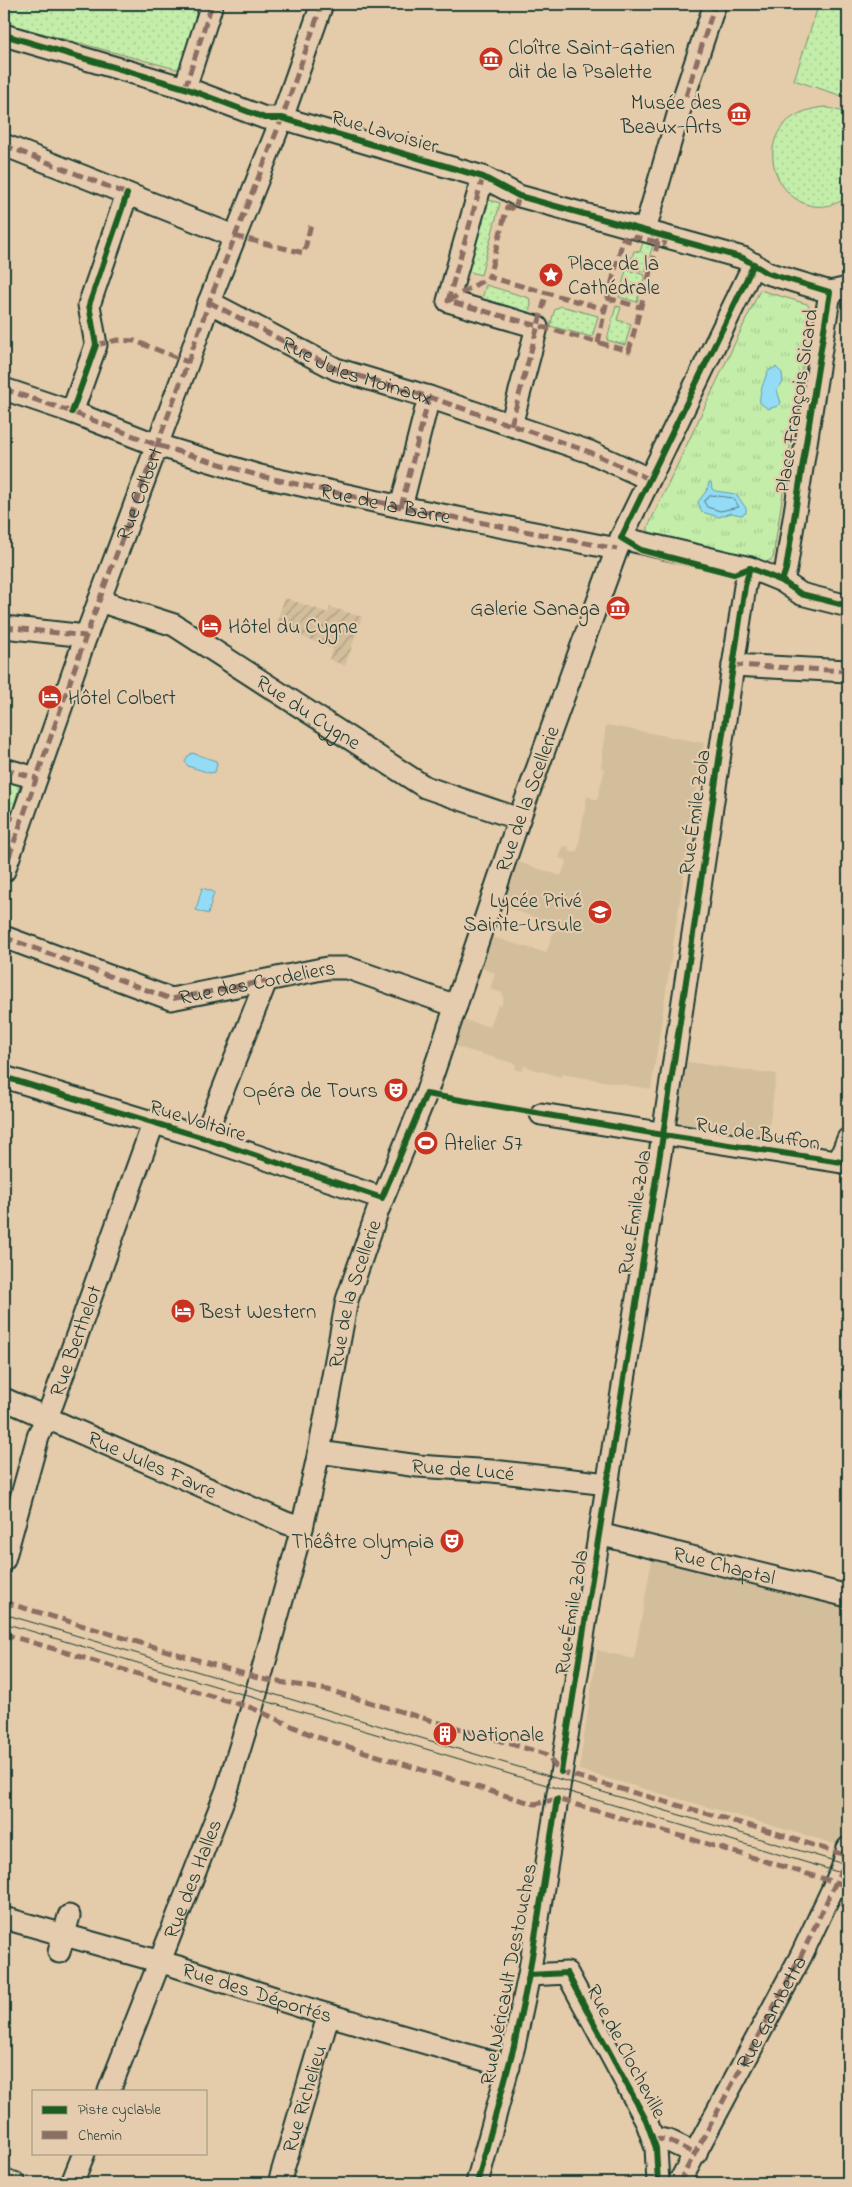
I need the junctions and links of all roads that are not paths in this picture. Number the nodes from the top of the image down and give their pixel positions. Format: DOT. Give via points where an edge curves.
graph roads {
  1 [pos="212,4"];
  2 [pos="322,4"];
  3 [pos="715,4"];
  4 [pos="4,35"];
  5 [pos="185,88"];
  6 [pos="282,118"];
  7 [pos="4,145"];
  8 [pos="483,177"];
  9 [pos="127,194"];
  10 [pos="645,230"];
  11 [pos="234,236"];
  12 [pos="754,264"];
  13 [pos="844,289"];
  14 [pos="209,302"];
  15 [pos="4,389"];
  16 [pos="429,397"];
  17 [pos="72,412"];
  18 [pos="511,425"];
  19 [pos="156,445"];
  20 [pos="649,479"];
  21 [pos="401,507"];
  22 [pos="619,544"];
  23 [pos="750,568"];
  24 [pos="782,581"];
  25 [pos="99,601"];
  26 [pos="848,606"];
  27 [pos="4,627"];
  28 [pos="86,636"];
  29 [pos="733,665"];
  30 [pos="848,671"];
  31 [pos="4,769"];
  32 [pos="36,778"];
  33 [pos="12,818"];
  34 [pos="519,819"];
  35 [pos="4,871"];
  36 [pos="4,937"];
  37 [pos="266,981"];
  38 [pos="456,1006"];
  39 [pos="4,1077"];
  40 [pos="541,1114"];
  41 [pos="153,1124"];
  42 [pos="663,1135"];
  43 [pos="204,1138"];
  44 [pos="848,1139"];
  45 [pos="844,1162"];
  46 [pos="382,1198"];
  47 [pos="4,1399"];
  48 [pos="46,1417"];
  49 [pos="319,1452"];
  50 [pos="608,1484"];
  51 [pos="302,1528"];
  52 [pos="600,1534"];
  53 [pos="4,1560"];
  54 [pos="848,1596"];
  55 [pos="256,1694"];
  56 [pos="560,1784"];
  57 [pos="848,1848"];
  58 [pos="4,1918"];
  59 [pos="159,1962"];
  60 [pos="529,1976"];
  61 [pos="330,2016"];
  62 [pos="509,2067"];
  63 [pos="109,2090"];
  64 [pos="654,2138"];
  65 [pos="84,2154"];
  66 [pos="696,2154"];
  67 [pos="4,2180"];
  68 [pos="14,2183"];
  69 [pos="72,2183"];
  70 [pos="279,2183"];
  71 [pos="477,2183"];
  72 [pos="658,2183"];
  73 [pos="679,2183"];
  1 -- 5 [label="street"];
  2 -- 6 [label="street, Rue Colbert"];
  3 -- 10 [label="street" via="678,115"];
  4 -- 5 [label="street, Rue Lavoisier"];
  5 -- 6 [label="street, Rue Lavoisier" via="265,118"];
  6 -- 8 [label="street, Rue Lavoisier"];
  6 -- 11 [label="street, Rue Colbert"];
  7 -- 9 [label="street"];
  8 -- 10 [label="street, Rue Lavoisier" via="519,196"];
  8 -- 18 [label="street" via="448,302 537,326"];
  9 -- 11 [label="street"];
  9 -- 17 [label="street" via="89,305 96,345"];
  10 -- 12 [label="street, Rue Lavoisier"];
  11 -- 14 [label="street, Rue Colbert"];
  12 -- 13 [label="street, Place François Sicard" via="767,273"];
  12 -- 20 [label="street"];
  13 -- 24 [label="street, Place François Sicard"];
  14 -- 16 [label="street, Rue Jules Moinaux" via="336,369"];
  14 -- 19 [label="street, Rue Colbert"];
  15 -- 17 [label="street, Rue de la Barre"];
  16 -- 18 [label="street, Rue Jules Moinaux"];
  16 -- 21 [label="street"];
  17 -- 19 [label="street, Rue de la Barre"];
  18 -- 20 [label="street, Rue Jules Moinaux" via="590,452"];
  19 -- 21 [label="street, Rue de la Barre" via="260,476"];
  19 -- 25 [label="street, Rue Colbert"];
  20 -- 22 [label="street"];
  21 -- 22 [label="street, Rue de la Barre"];
  22 -- 23 [label="street"];
  22 -- 34 [label="street, Rue de la Scellerie"];
  23 -- 24 [label="street"];
  23 -- 29 [label="street, Rue Émile Zola"];
  24 -- 26 [label="street" via="801,594"];
  25 -- 28 [label="street, Rue Colbert"];
  25 -- 34 [label="street, Rue du Cygne" via="174,624 425,787"];
  27 -- 28 [label="street"];
  28 -- 32 [label="street, Rue Colbert"];
  29 -- 30 [label="street"];
  29 -- 42 [label="street, Rue Émile Zola"];
  31 -- 32 [label="street"];
  32 -- 33 [label="street, Rue Colbert"];
  33 -- 35 [label="street, Rue Colbert"];
  34 -- 38 [label="street, Rue de la Scellerie"];
  36 -- 37 [label="street, Rue des Cordeliers" via="171,999"];
  37 -- 38 [label="street, Rue des Cordeliers" via="327,968 348,968"];
  37 -- 43 [label="street"];
  38 -- 46 [label="street, Rue de la Scellerie" via="426,1094"];
  39 -- 41 [label="street, Rue Voltaire"];
  40 -- 42 [label="street, Rue de Buffon"];
  41 -- 43 [label="street, Rue Voltaire"];
  41 -- 48 [label="street, Rue Berthelot"];
  42 -- 45 [label="street, Rue de Buffon"];
  42 -- 50 [label="street, Rue Émile Zola"];
  43 -- 46 [label="street, Rue Voltaire"];
  44 -- 45 [label="street"];
  46 -- 49 [label="street, Rue de la Scellerie" via="346,1300"];
  47 -- 48 [label="street, Rue Jules Favre"];
  48 -- 51 [label="street, Rue Jules Favre"];
  48 -- 53 [label="street, Rue Berthelot"];
  49 -- 50 [label="street, Rue de Lucé" via="418,1466"];
  49 -- 51 [label="street, Rue de la Scellerie"];
  50 -- 52 [label="street, Rue Émile Zola"];
  51 -- 55 [label="street, Rue de la Scellerie"];
  52 -- 54 [label="street, Rue Chaptal"];
  52 -- 56 [label="street, Rue Émile Zola"];
  55 -- 59 [label="street, Rue des Halles" via="227,1790"];
  56 -- 60 [label="street, Rue Néricault Destouches"];
  57 -- 66 [label="street, Rue Gambetta" via="842,1869 801,1956"];
  58 -- 59 [label="street, Rue des Déportés"];
  59 -- 61 [label="street, Rue des Déportés"];
  59 -- 63 [label="street, Rue des Halles"];
  60 -- 62 [label="street, Rue Néricault Destouches"];
  60 -- 64 [label="street, Rue de Clocheville" via="567,1973"];
  61 -- 62 [label="street, Rue des Déportés"];
  61 -- 70 [label="street, Rue Richelieu"];
  62 -- 71 [label="street, Rue Néricault Destouches"];
  64 -- 66 [label="street" via="669,2141"];
  64 -- 72 [label="street, Rue de Clocheville"];
  65 -- 69 [label="street"];
  66 -- 73 [label="street, Rue Gambetta"];
  67 -- 68 [label="street"];
}
